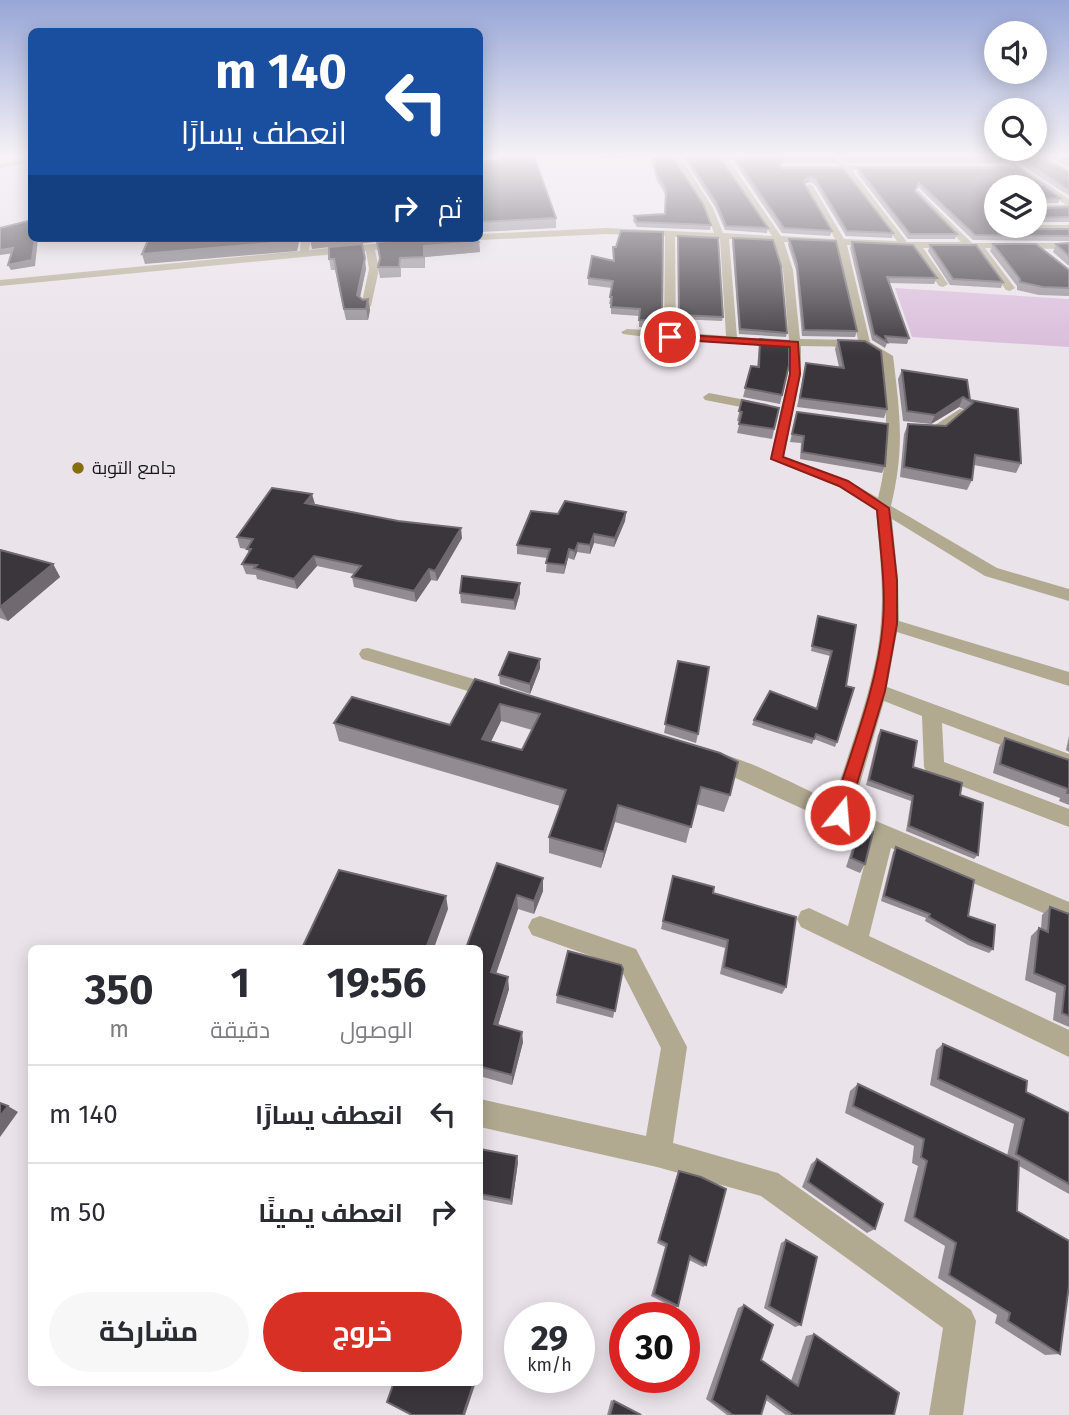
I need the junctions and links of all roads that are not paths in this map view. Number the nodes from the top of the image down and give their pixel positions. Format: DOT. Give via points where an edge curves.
graph roads {
  1 [pos="715,222"];
  2 [pos="767,222"];
  3 [pos="831,222"];
  4 [pos="891,222"];
  5 [pos="949,222"];
  6 [pos="1047,228"];
  7 [pos="1069,228"];
  8 [pos="670,232"];
  9 [pos="721,236"];
  10 [pos="483,237"];
  11 [pos="778,238"];
  12 [pos="841,241"];
  13 [pos="306,242"];
  14 [pos="392,242"];
  15 [pos="419,243"];
  16 [pos="911,245"];
  17 [pos="974,246"];
  18 [pos="1037,246"];
  19 [pos="1069,246"];
  20 [pos="370,248"];
  21 [pos="304,256"];
  22 [pos="1053,260"];
  23 [pos="0,270"];
  24 [pos="39,279"];
  25 [pos="0,283"];
  26 [pos="943,284"];
  27 [pos="1010,288"];
  28 [pos="366,306"];
  29 [pos="627,332"];
  30 [pos="670,337"];
  31 [pos="732,340"];
  32 [pos="795,343"];
  33 [pos="865,344"];
  34 [pos="709,397"];
  35 [pos="794,413"];
  36 [pos="960,413"];
  37 [pos="888,426"];
  38 [pos="883,508"];
  39 [pos="1069,595"];
  40 [pos="890,624"];
  41 [pos="368,654"];
  42 [pos="1069,679"];
  43 [pos="877,691"];
  44 [pos="510,698"];
  45 [pos="932,711"];
  46 [pos="692,752"];
  47 [pos="1069,762"];
  48 [pos="840,815"];
  49 [pos="1069,818"];
  50 [pos="883,835"];
  51 [pos="1069,913"];
  52 [pos="809,919"];
  53 [pos="540,928"];
  54 [pos="856,941"];
  55 [pos="1069,1044"];
  56 [pos="483,1114"];
  57 [pos="657,1153"];
  58 [pos="946,1415"];
  1 -- 9 [label="street"];
  2 -- 11 [label="street"];
  3 -- 12 [label="street"];
  4 -- 16 [label="street"];
  5 -- 17 [label="street"];
  6 -- 7 [label="street"];
  8 -- 9 [label="street"];
  8 -- 10 [label="street"];
  8 -- 30 [label="street"];
  9 -- 11 [label="street"];
  9 -- 31 [label="street"];
  11 -- 12 [label="street"];
  11 -- 32 [label="street" via="788,270"];
  12 -- 16 [label="street"];
  12 -- 33 [label="street"];
  13 -- 21 [label="street"];
  14 -- 15 [label="street"];
  14 -- 20 [label="street"];
  16 -- 17 [label="street"];
  16 -- 26 [label="street"];
  17 -- 18 [label="street"];
  17 -- 27 [label="street"];
  18 -- 19 [label="street"];
  18 -- 22 [label="street"];
  20 -- 21 [label="street"];
  20 -- 28 [label="street" via="374,269"];
  21 -- 24 [label="street"];
  23 -- 24 [label="street"];
  24 -- 25 [label="street"];
  29 -- 30 [label="street"];
  30 -- 31 [label="street"];
  31 -- 32 [label="street"];
  32 -- 33 [label="street"];
  32 -- 35 [label="street"];
  33 -- 37 [label="street" via="887,356"];
  34 -- 35 [label="street"];
  35 -- 38 [label="street" via="777,459 844,484"];
  36 -- 37 [label="street" via="935,431"];
  37 -- 38 [label="street" via="892,471"];
  38 -- 39 [label="street" via="991,572"];
  38 -- 40 [label="street"];
  40 -- 42 [label="street"];
  40 -- 43 [label="street"];
  41 -- 44 [label="street"];
  43 -- 45 [label="street"];
  43 -- 48 [label="street"];
  45 -- 47 [label="street"];
  45 -- 49 [label="street" via="934,767"];
  46 -- 48 [label="street" via="730,764"];
  48 -- 50 [label="street"];
  50 -- 51 [label="street"];
  50 -- 54 [label="street"];
  52 -- 54 [label="street"];
  53 -- 57 [label="street" via="627,957 645,990 674,1047"];
  54 -- 55 [label="street"];
  56 -- 57 [label="street"];
  57 -- 58 [label="street" via="768,1183 960,1321"];
}
